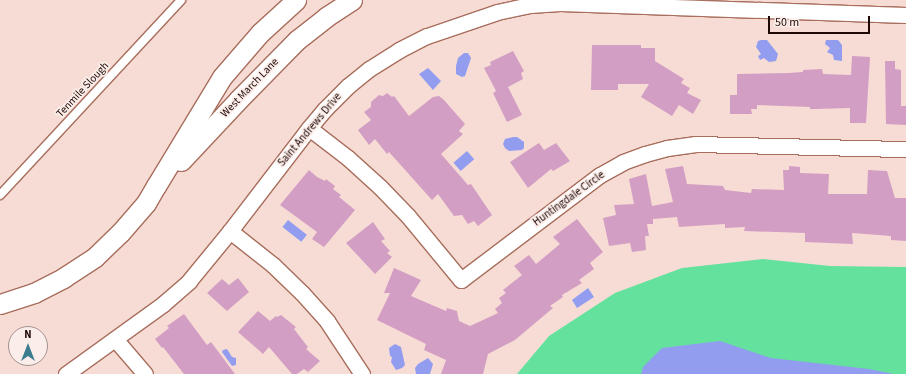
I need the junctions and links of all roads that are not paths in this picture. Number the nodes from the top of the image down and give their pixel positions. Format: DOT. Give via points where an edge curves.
graph roads {
  1 [pos="181,0"];
  2 [pos="296,0"];
  3 [pos="352,0"];
  4 [pos="906,15"];
  5 [pos="309,128"];
  6 [pos="906,149"];
  7 [pos="156,186"];
  8 [pos="0,195"];
  9 [pos="230,231"];
  10 [pos="0,304"];
  11 [pos="115,339"];
  12 [pos="66,374"];
  13 [pos="144,374"];
  14 [pos="362,374"];
  1 -- 8 [label="lane, Tenmile Slough"];
  2 -- 7 [label="street, West March Lane" via="260,33 222,77"];
  3 -- 7 [label="street, West March Lane" via="298,40"];
  4 -- 5 [label="street, Saint Andrews Drive" via="560,3 530,5 466,21 426,36 399,50 348,86"];
  5 -- 6 [label="street, Huntingdale Circle" via="380,187 408,216 461,280 600,175 623,162 645,154 696,144"];
  5 -- 9 [label="street, Saint Andrews Drive"];
  7 -- 10 [label="street, West March Lane" via="146,203 95,257 34,293"];
  9 -- 11 [label="street, Saint Andrews Drive" via="188,281 163,304"];
  9 -- 14 [label="street" via="274,266 302,293 327,321"];
  11 -- 12 [label="street, Saint Andrews Drive"];
  11 -- 13 [label="street"];
}
